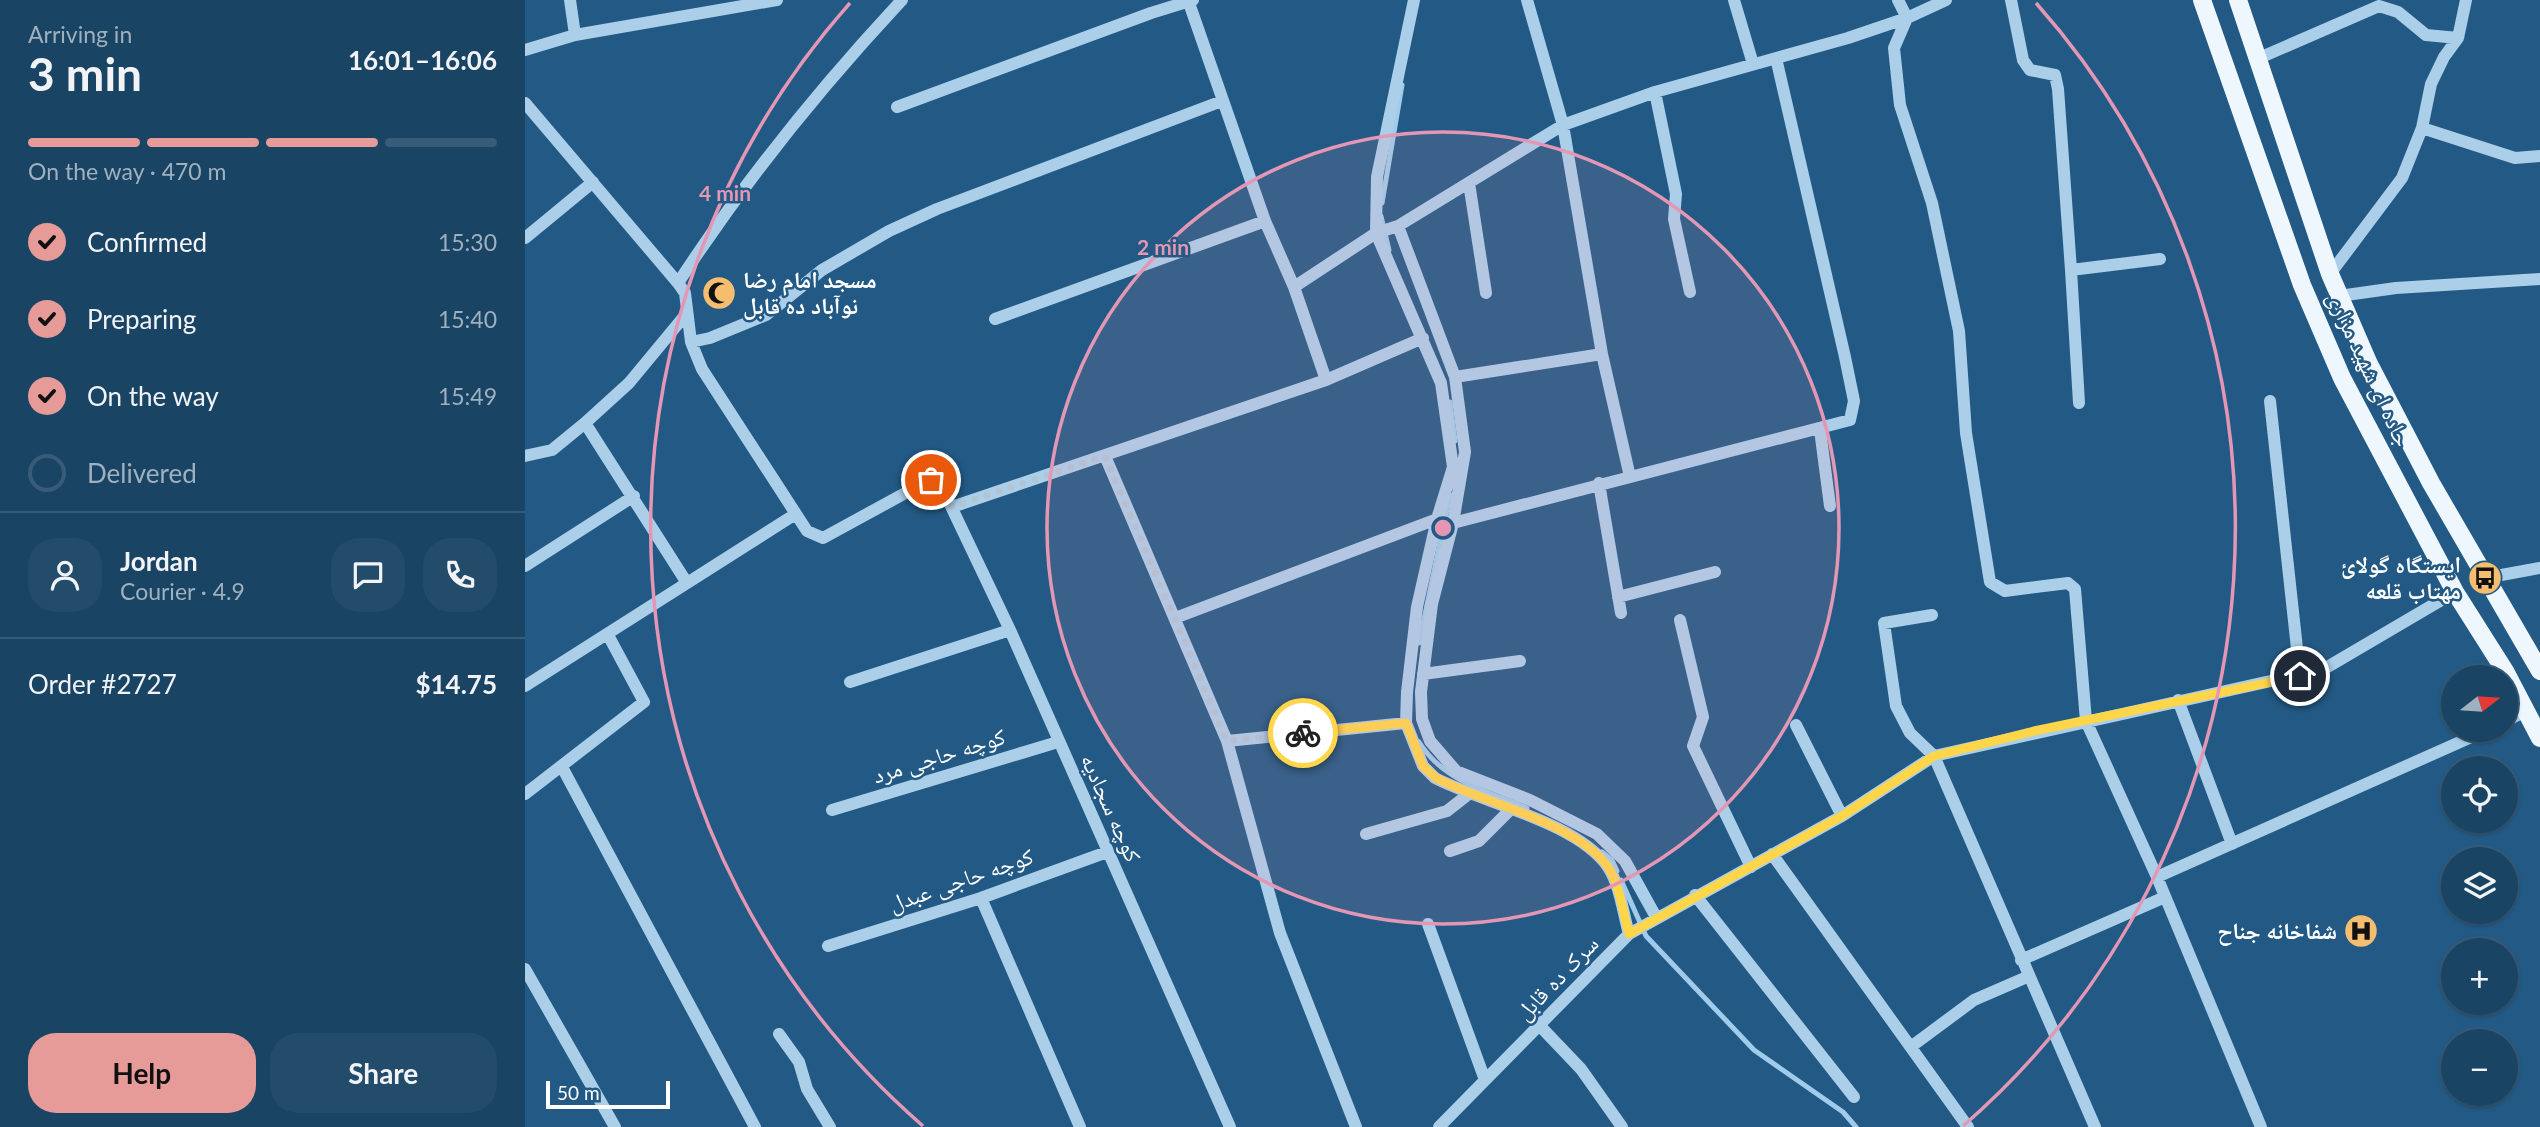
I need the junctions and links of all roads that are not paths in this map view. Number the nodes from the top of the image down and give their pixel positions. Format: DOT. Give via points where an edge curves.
graph roads {
  1 [pos="570,0"];
  2 [pos="777,0"];
  3 [pos="902,0"];
  4 [pos="1190,0"];
  5 [pos="1414,0"];
  6 [pos="1527,0"];
  7 [pos="1734,0"];
  8 [pos="1898,0"];
  9 [pos="1946,0"];
  10 [pos="2011,0"];
  11 [pos="2202,0"];
  12 [pos="2238,0"];
  13 [pos="2466,0"];
  14 [pos="2377,3"];
  15 [pos="1907,18"];
  16 [pos="575,35"];
  17 [pos="2458,38"];
  18 [pos="525,50"];
  19 [pos="1776,58"];
  20 [pos="2257,59"];
  21 [pos="1753,64"];
  22 [pos="1655,92"];
  23 [pos="1222,101"];
  24 [pos="525,103"];
  25 [pos="897,107"];
  26 [pos="1563,125"];
  27 [pos="2422,128"];
  28 [pos="2540,156"];
  29 [pos="593,182"];
  30 [pos="1469,183"];
  31 [pos="1265,221"];
  32 [pos="1398,226"];
  33 [pos="1376,233"];
  34 [pos="525,238"];
  35 [pos="2160,259"];
  36 [pos="2071,270"];
  37 [pos="2330,274"];
  38 [pos="2540,279"];
  39 [pos="678,283"];
  40 [pos="1294,287"];
  41 [pos="1690,292"];
  42 [pos="1486,293"];
  43 [pos="2339,296"];
  44 [pos="687,313"];
  45 [pos="995,319"];
  46 [pos="1423,338"];
  47 [pos="691,342"];
  48 [pos="1602,354"];
  49 [pos="1455,376"];
  50 [pos="1326,380"];
  51 [pos="2270,401"];
  52 [pos="2079,403"];
  53 [pos="585,423"];
  54 [pos="1820,430"];
  55 [pos="525,456"];
  56 [pos="1105,456"];
  57 [pos="1630,477"];
  58 [pos="1599,482"];
  59 [pos="633,496"];
  60 [pos="1830,506"];
  61 [pos="952,507"];
  62 [pos="794,514"];
  63 [pos="1437,519"];
  64 [pos="1453,523"];
  65 [pos="525,566"];
  66 [pos="2540,568"];
  67 [pos="1715,572"];
  68 [pos="2485,578"];
  69 [pos="687,583"];
  70 [pos="2455,593"];
  71 [pos="1618,597"];
  72 [pos="1621,613"];
  73 [pos="1932,615"];
  74 [pos="1175,618"];
  75 [pos="1679,620"];
  76 [pos="1010,630"];
  77 [pos="608,635"];
  78 [pos="1520,661"];
  79 [pos="2540,671"];
  80 [pos="1423,674"];
  81 [pos="2300,676"];
  82 [pos="850,682"];
  83 [pos="525,686"];
  84 [pos="2178,701"];
  85 [pos="2526,711"];
  86 [pos="2518,715"];
  87 [pos="2086,721"];
  88 [pos="1406,723"];
  89 [pos="1796,725"];
  90 [pos="2540,738"];
  91 [pos="1227,741"];
  92 [pos="1058,742"];
  93 [pos="2460,742"];
  94 [pos="1934,756"];
  95 [pos="562,767"];
  96 [pos="1470,793"];
  97 [pos="525,794"];
  98 [pos="1511,809"];
  99 [pos="832,810"];
  100 [pos="1842,816"];
  101 [pos="1366,835"];
  102 [pos="2232,844"];
  103 [pos="1450,851"];
  104 [pos="1107,852"];
  105 [pos="1772,854"];
  106 [pos="1751,867"];
  107 [pos="2157,877"];
  108 [pos="1695,895"];
  109 [pos="2165,897"];
  110 [pos="981,898"];
  111 [pos="1656,917"];
  112 [pos="1428,924"];
  113 [pos="1629,934"];
  114 [pos="828,946"];
  115 [pos="2021,960"];
  116 [pos="525,969"];
  117 [pos="2027,977"];
  118 [pos="1540,1026"];
  119 [pos="779,1034"];
  120 [pos="1912,1046"];
  121 [pos="1485,1080"];
  122 [pos="1854,1097"];
  123 [pos="1225,1125"];
  124 [pos="615,1127"];
  125 [pos="755,1127"];
  126 [pos="830,1127"];
  127 [pos="1080,1127"];
  128 [pos="1356,1127"];
  129 [pos="1439,1127"];
  130 [pos="1622,1127"];
  131 [pos="1968,1127"];
  132 [pos="2095,1127"];
  133 [pos="2261,1127"];
  1 -- 16 [label="street"];
  2 -- 16 [label="street"];
  3 -- 39 [label="street" via="826,81 767,155"];
  4 -- 23 [label="street"];
  4 -- 25 [label="street"];
  5 -- 33 [label="street" via="1377,177"];
  6 -- 26 [label="street"];
  7 -- 21 [label="street"];
  8 -- 15 [label="street"];
  9 -- 15 [label="street"];
  10 -- 36 [label="street" via="2023,60 2030,70 2055,75"];
  11 -- 70 [label="main road, جاده ای شهید مزاری" via="2302,285 2342,377"];
  12 -- 20 [label="main road, جاده ای شهید مزاری"];
  13 -- 17 [label="street"];
  14 -- 17 [label="street" via="2398,12 2426,35"];
  14 -- 20 [label="street"];
  15 -- 19 [label="street"];
  15 -- 87 [label="street" via="1894,48 1900,105 1932,203 1959,331 1966,433 1990,582 2005,591 2053,582 2073,584"];
  16 -- 18 [label="street"];
  17 -- 27 [label="street" via="2431,84"];
  19 -- 21 [label="street"];
  19 -- 54 [label="street" via="1854,401 1850,421"];
  20 -- 37 [label="main road, جاده ای شهید مزاری"];
  21 -- 22 [label="street"];
  22 -- 26 [label="street"];
  22 -- 41 [label="street"];
  23 -- 31 [label="street"];
  23 -- 47 [label="street" via="925,215 823,270 766,316"];
  24 -- 29 [label="street"];
  26 -- 30 [label="street"];
  26 -- 48 [label="street"];
  27 -- 28 [label="street" via="2515,158"];
  27 -- 37 [label="street" via="2402,178"];
  29 -- 34 [label="street"];
  29 -- 39 [label="street"];
  30 -- 32 [label="street"];
  30 -- 42 [label="street"];
  31 -- 40 [label="street"];
  31 -- 45 [label="street"];
  32 -- 33 [label="street"];
  32 -- 49 [label="street"];
  33 -- 40 [label="street"];
  33 -- 46 [label="street"];
  35 -- 36 [label="street"];
  36 -- 52 [label="street"];
  37 -- 43 [label="main road, جاده ای شهید مزاری"];
  38 -- 43 [label="street"];
  39 -- 44 [label="street" via="685,293"];
  40 -- 50 [label="street"];
  43 -- 68 [label="main road, جاده ای شهید مزاری" via="2376,376"];
  44 -- 47 [label="street"];
  44 -- 53 [label="street" via="629,383"];
  46 -- 50 [label="street"];
  46 -- 63 [label="street" via="1442,390 1453,467"];
  47 -- 62 [label="street" via="702,369"];
  48 -- 49 [label="street"];
  48 -- 57 [label="street"];
  49 -- 64 [label="street" via="1465,452"];
  50 -- 56 [label="street"];
  51 -- 81 [label="street"];
  53 -- 55 [label="street" via="552,450"];
  53 -- 59 [label="street"];
  54 -- 57 [label="street"];
  54 -- 60 [label="street"];
  56 -- 61 [label="street"];
  56 -- 74 [label="street"];
  57 -- 58 [label="street"];
  58 -- 64 [label="street"];
  58 -- 71 [label="street"];
  59 -- 65 [label="street"];
  59 -- 69 [label="street"];
  61 -- 62 [label="street, کوچه سجادیه" via="936,478 823,538 807,531"];
  61 -- 76 [label="street, کوچه سجادیه"];
  62 -- 69 [label="street"];
  63 -- 74 [label="street"];
  63 -- 88 [label="street" via="1411,635"];
  64 -- 80 [label="street" via="1432,604"];
  66 -- 68 [label="street"];
  67 -- 71 [label="street"];
  68 -- 79 [label="main road, جاده ای شهید مزاری"];
  69 -- 77 [label="street"];
  70 -- 81 [label="street, سرک ده قابل" via="2325,669"];
  70 -- 85 [label="main road, جاده ای شهید مزاری"];
  71 -- 72 [label="street"];
  73 -- 94 [label="street" via="1884,623 1896,706 1910,733"];
  74 -- 91 [label="street"];
  75 -- 106 [label="street" via="1703,717 1693,746"];
  76 -- 82 [label="street"];
  76 -- 92 [label="street, کوچه سجادیه"];
  77 -- 83 [label="street"];
  77 -- 95 [label="street" via="644,702"];
  78 -- 80 [label="street"];
  80 -- 111 [label="street" via="1422,719 1446,761 1456,771 1530,800 1597,834 1625,860"];
  81 -- 84 [label="street, سرک ده قابل"];
  84 -- 87 [label="street, سرک ده قابل"];
  84 -- 102 [label="street"];
  85 -- 86 [label="street"];
  85 -- 90 [label="main road, جاده ای شهید مزاری"];
  87 -- 94 [label="street, سرک ده قابل"];
  87 -- 107 [label="street"];
  88 -- 91 [label="street"];
  88 -- 96 [label="street" via="1423,766 1436,778"];
  89 -- 100 [label="street"];
  91 -- 128 [label="street" via="1280,933"];
  92 -- 99 [label="street, کوچه حاجی مرد"];
  92 -- 104 [label="street, کوچه سجادیه"];
  93 -- 102 [label="street"];
  94 -- 100 [label="street, سرک ده قابل"];
  94 -- 115 [label="street"];
  95 -- 97 [label="street"];
  95 -- 125 [label="street"];
  96 -- 98 [label="street"];
  96 -- 101 [label="street" via="1447,811"];
  98 -- 103 [label="street" via="1479,841"];
  98 -- 113 [label="street" via="1566,833 1608,867"];
  100 -- 105 [label="street, سرک ده قابل"];
  102 -- 107 [label="street"];
  104 -- 110 [label="street, کوچه حاجی عبدل"];
  104 -- 123 [label="street, کوچه سجادیه"];
  105 -- 106 [label="street, سرک ده قابل"];
  105 -- 120 [label="street"];
  106 -- 108 [label="street, سرک ده قابل"];
  107 -- 109 [label="street"];
  108 -- 111 [label="street, سرک ده قابل"];
  108 -- 122 [label="street"];
  109 -- 115 [label="street"];
  109 -- 133 [label="street"];
  110 -- 114 [label="street, کوچه حاجی عبدل"];
  110 -- 127 [label="street"];
  111 -- 113 [label="street, سرک ده قابل"];
  112 -- 121 [label="street"];
  113 -- 118 [label="street, سرک ده قابل"];
  115 -- 117 [label="street"];
  116 -- 124 [label="street"];
  117 -- 120 [label="street" via="1974,1000"];
  117 -- 132 [label="street"];
  118 -- 121 [label="street, سرک ده قابل"];
  118 -- 130 [label="street" via="1581,1069"];
  119 -- 126 [label="street" via="799,1062 807,1089"];
  120 -- 131 [label="street"];
  121 -- 129 [label="street, سرک ده قابل"];
}
